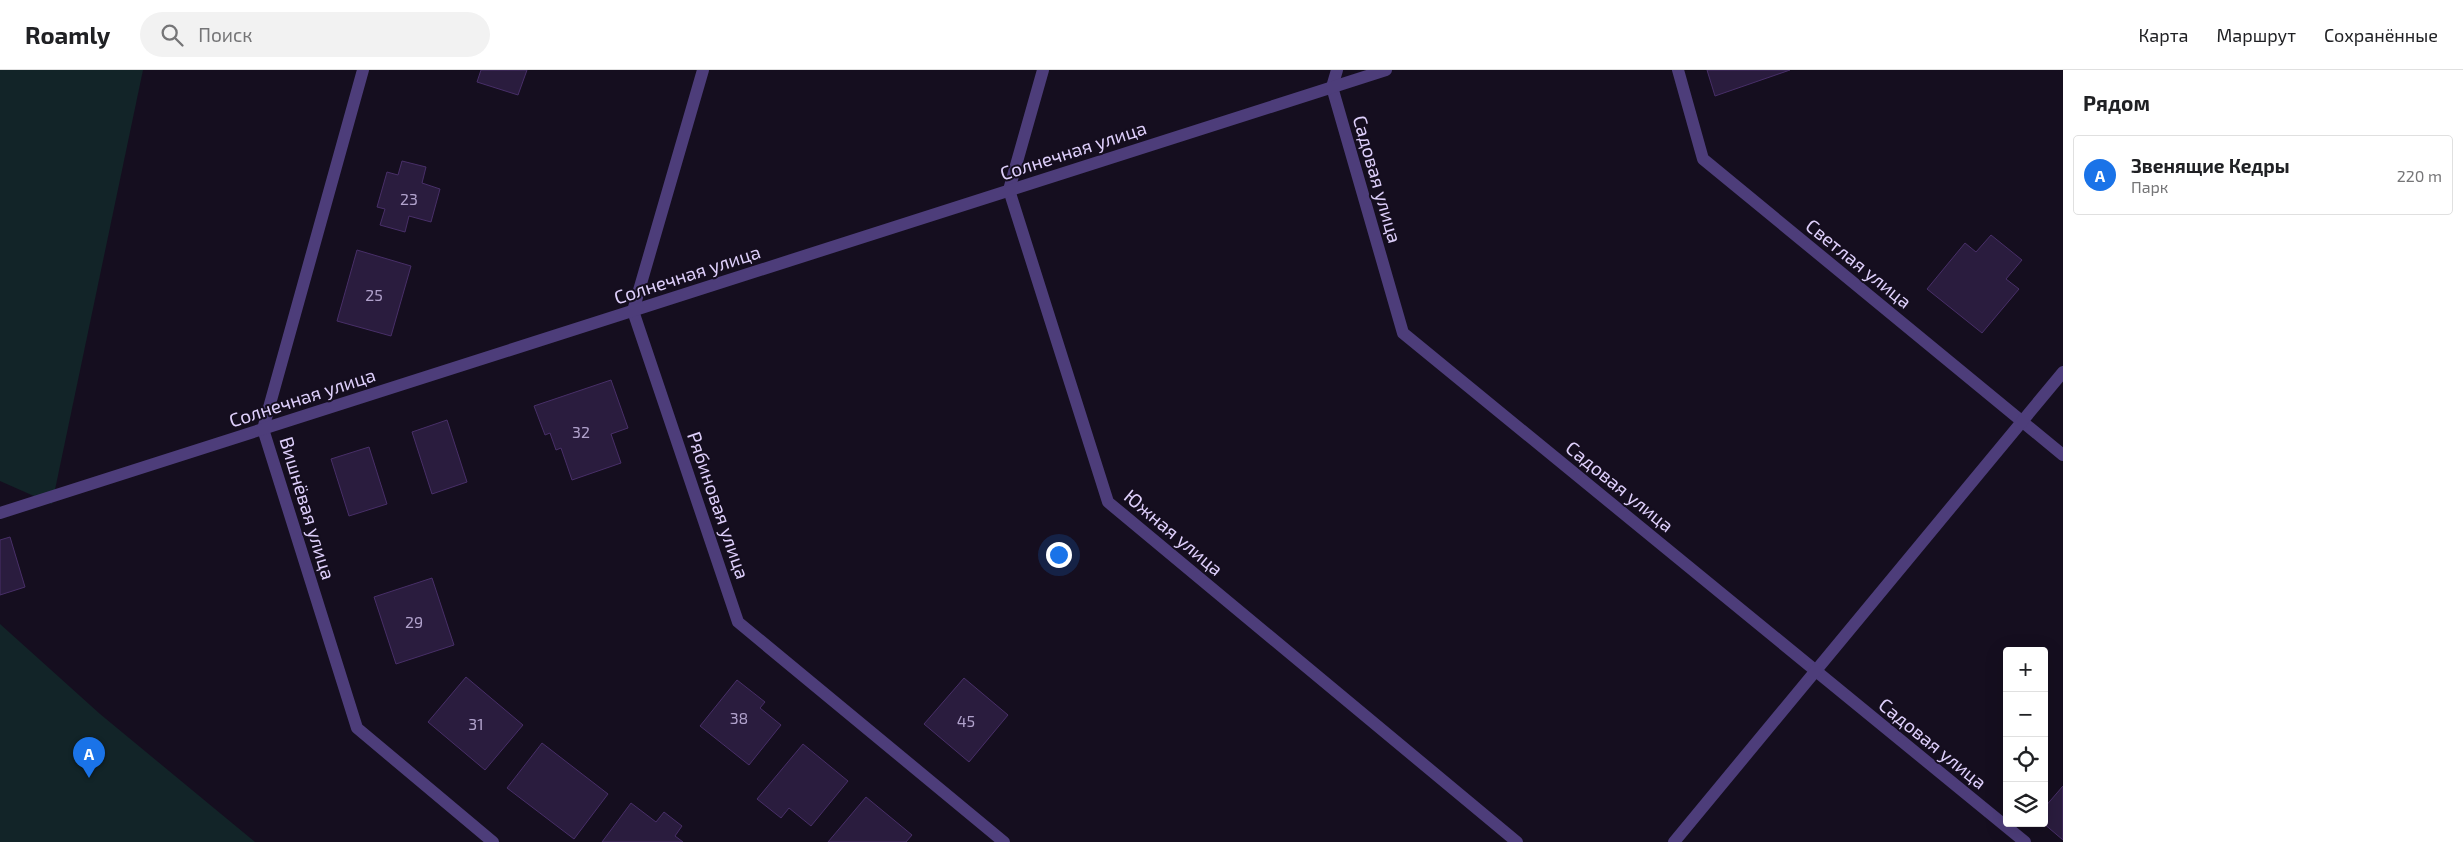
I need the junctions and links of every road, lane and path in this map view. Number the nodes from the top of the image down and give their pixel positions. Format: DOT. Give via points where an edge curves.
graph roads {
  1 [pos="363,70"];
  2 [pos="703,70"];
  3 [pos="1043,70"];
  4 [pos="1337,70"];
  5 [pos="1386,70"];
  6 [pos="1678,70"];
  7 [pos="1332,87"];
  8 [pos="1009,190"];
  9 [pos="633,311"];
  10 [pos="2063,372"];
  11 [pos="2022,422"];
  12 [pos="263,429"];
  13 [pos="2063,455"];
  14 [pos="0,513"];
  15 [pos="1816,671"];
  16 [pos="493,842"];
  17 [pos="1004,842"];
  18 [pos="1517,842"];
  19 [pos="1674,842"];
  20 [pos="2025,842"];
  1 -- 12 [label="street, Вишнёвая улица"];
  2 -- 9 [label="street"];
  3 -- 8 [label="street"];
  4 -- 7 [label="street"];
  5 -- 7 [label="street, Солнечная улица"];
  6 -- 11 [label="street, Светлая улица" via="1703,159"];
  7 -- 8 [label="street, Солнечная улица"];
  7 -- 15 [label="street, Садовая улица" via="1403,333"];
  8 -- 9 [label="street, Солнечная улица"];
  8 -- 18 [label="street, Южная улица" via="1108,502"];
  9 -- 12 [label="street, Солнечная улица"];
  9 -- 17 [label="street, Рябиновая улица" via="738,622"];
  10 -- 11 [label="street"];
  11 -- 13 [label="street, Светлая улица"];
  11 -- 15 [label="street"];
  12 -- 14 [label="street, Солнечная улица"];
  12 -- 16 [label="street, Вишнёвая улица" via="358,728"];
  15 -- 19 [label="street"];
  15 -- 20 [label="street, Садовая улица"];
}
